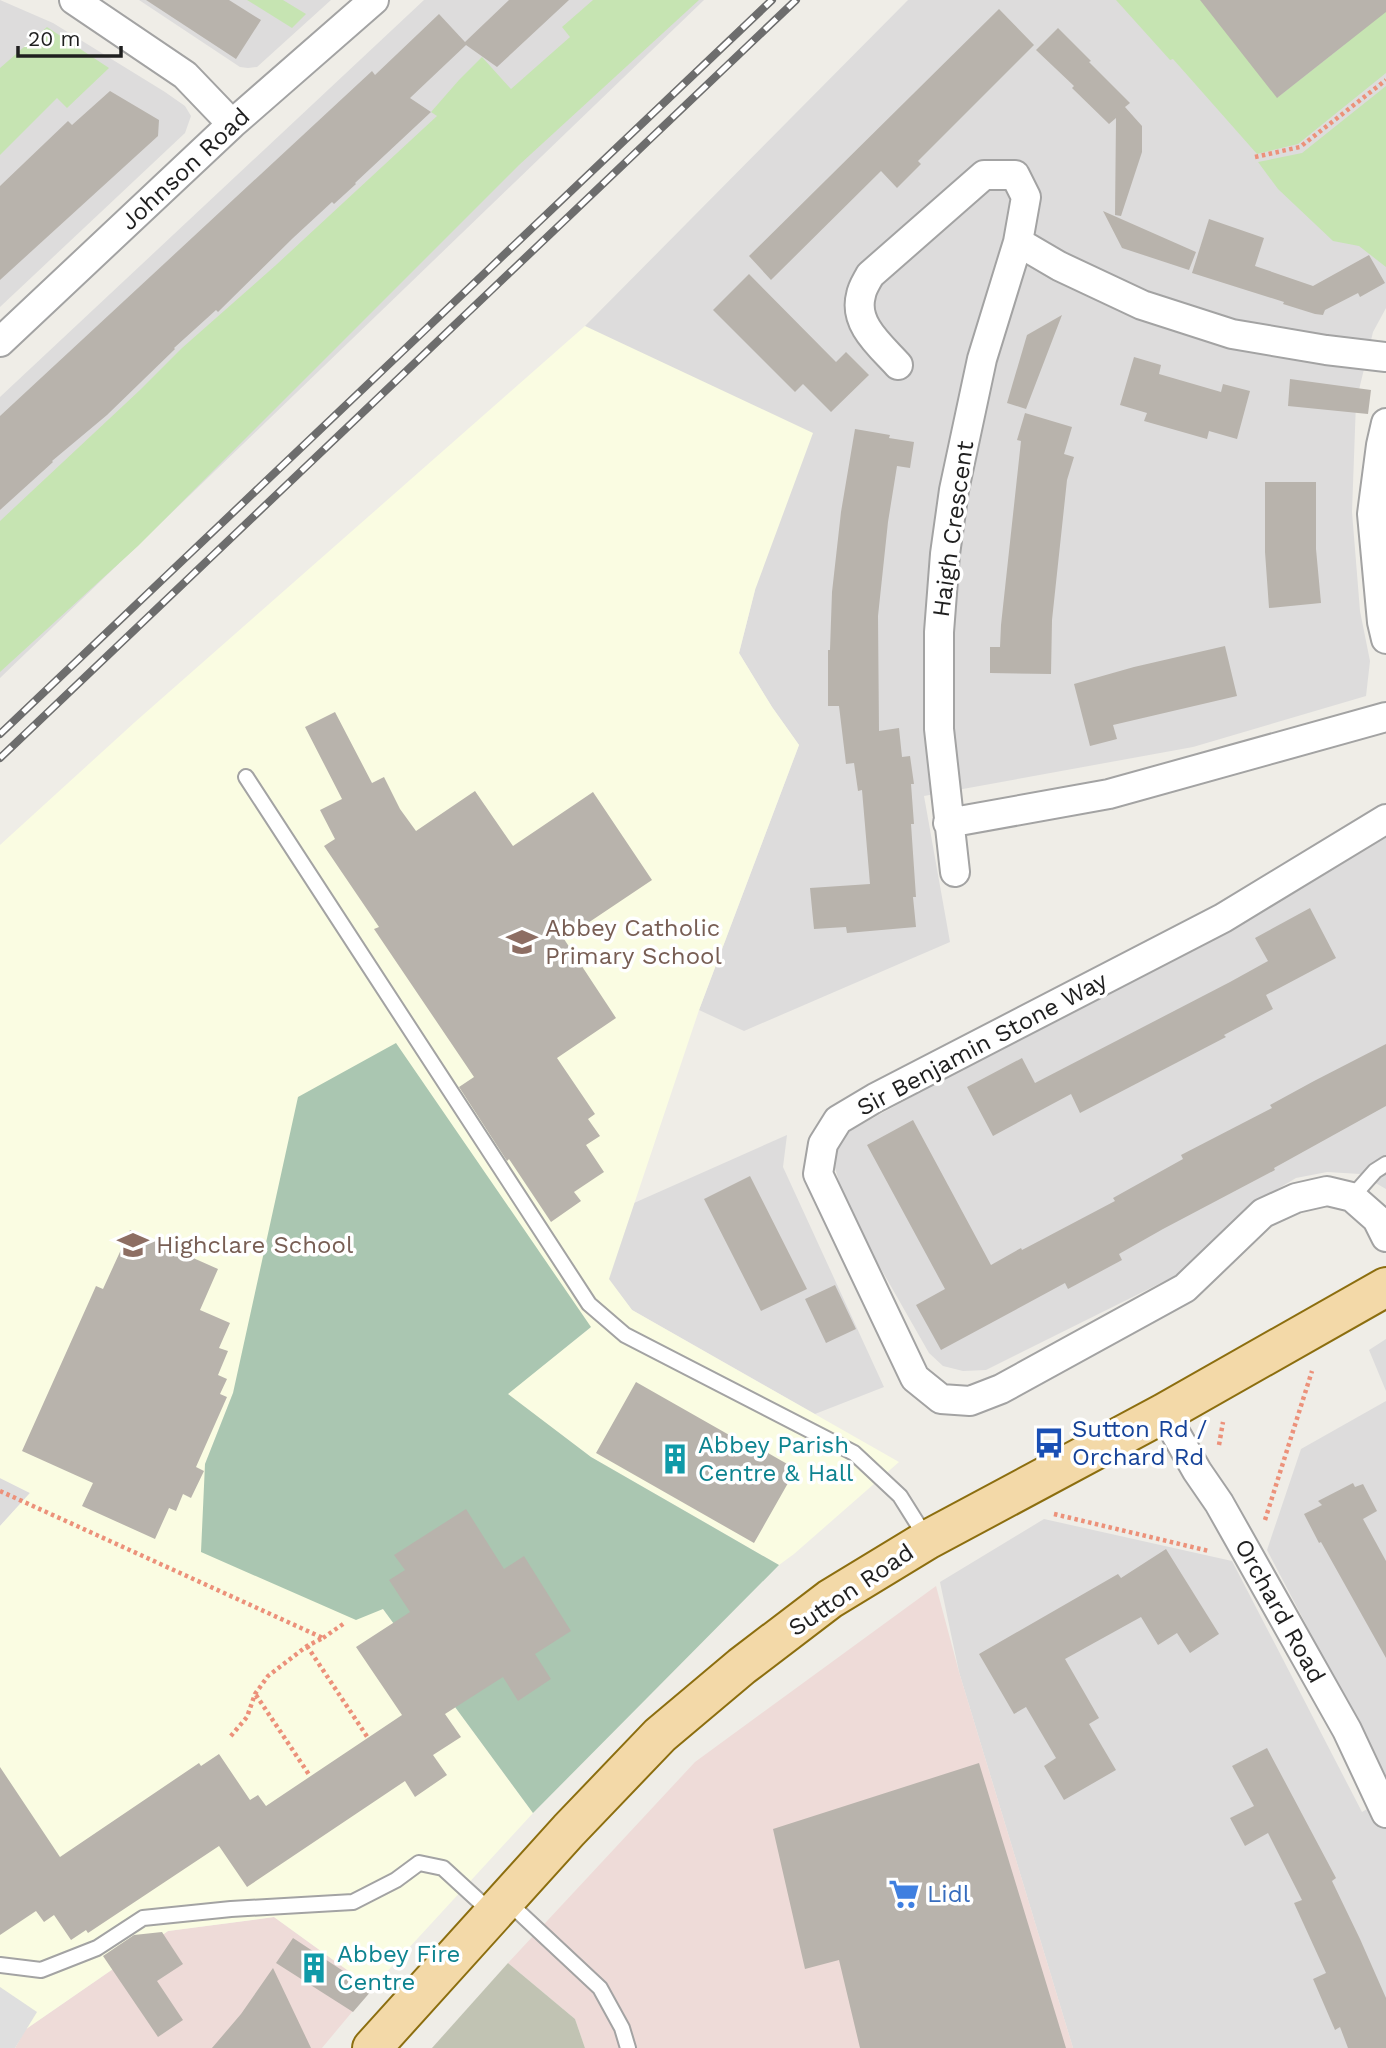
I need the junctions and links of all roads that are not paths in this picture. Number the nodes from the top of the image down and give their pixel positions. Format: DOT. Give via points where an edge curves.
graph roads {
  1 [pos="74,0"];
  2 [pos="374,0"];
  3 [pos="232,124"];
  4 [pos="1018,242"];
  5 [pos="0,342"];
  6 [pos="1386,357"];
  7 [pos="898,365"];
  8 [pos="1386,423"];
  9 [pos="1379,514"];
  10 [pos="1386,639"];
  11 [pos="1386,717"];
  12 [pos="246,777"];
  13 [pos="1386,819"];
  14 [pos="948,823"];
  15 [pos="955,872"];
  16 [pos="1386,1164"];
  17 [pos="1352,1197"];
  18 [pos="1386,1237"];
  19 [pos="1386,1287"];
  20 [pos="1164,1413"];
  21 [pos="927,1540"];
  22 [pos="1386,1814"];
  23 [pos="499,1907"];
  24 [pos="0,1965"];
  25 [pos="372,2048"];
  26 [pos="628,2048"];
  1 -- 3 [label="street" via="185,75"];
  2 -- 3 [label="street, Johnson Road"];
  3 -- 5 [label="street, Johnson Road"];
  4 -- 6 [label="street" via="1142,305 1232,334"];
  4 -- 7 [label="street, Haigh Crescent" via="1026,197 1015,175 984,174 870,275 860,296 862,320"];
  4 -- 14 [label="street, Haigh Crescent" via="982,359 945,554 939,729"];
  8 -- 9 [label="street"];
  9 -- 10 [label="street"];
  11 -- 14 [label="street" via="1109,794"];
  12 -- 21 [label="lane" via="589,1304 625,1335 854,1453 900,1496"];
  13 -- 17 [label="street, Sir Benjamin Stone Way" via="1223,918 838,1120 823,1144 818,1174 915,1378 941,1399 970,1401 1001,1389 1185,1288 1262,1213 1327,1191"];
  14 -- 15 [label="street, Haigh Crescent"];
  16 -- 17 [label="lane"];
  17 -- 18 [label="street" via="1377,1219"];
  19 -- 20 [label="main road, Sutton Road"];
  20 -- 21 [label="main road, Sutton Road"];
  20 -- 22 [label="street, Orchard Road" via="1347,1730"];
  21 -- 23 [label="main road, Sutton Road" via="830,1599 670,1727"];
  23 -- 24 [label="lane" via="443,1868 419,1863 354,1902 143,1918 97,1948 40,1969"];
  23 -- 25 [label="main road, Sutton Road"];
  23 -- 26 [label="lane" via="600,1988"];
}
